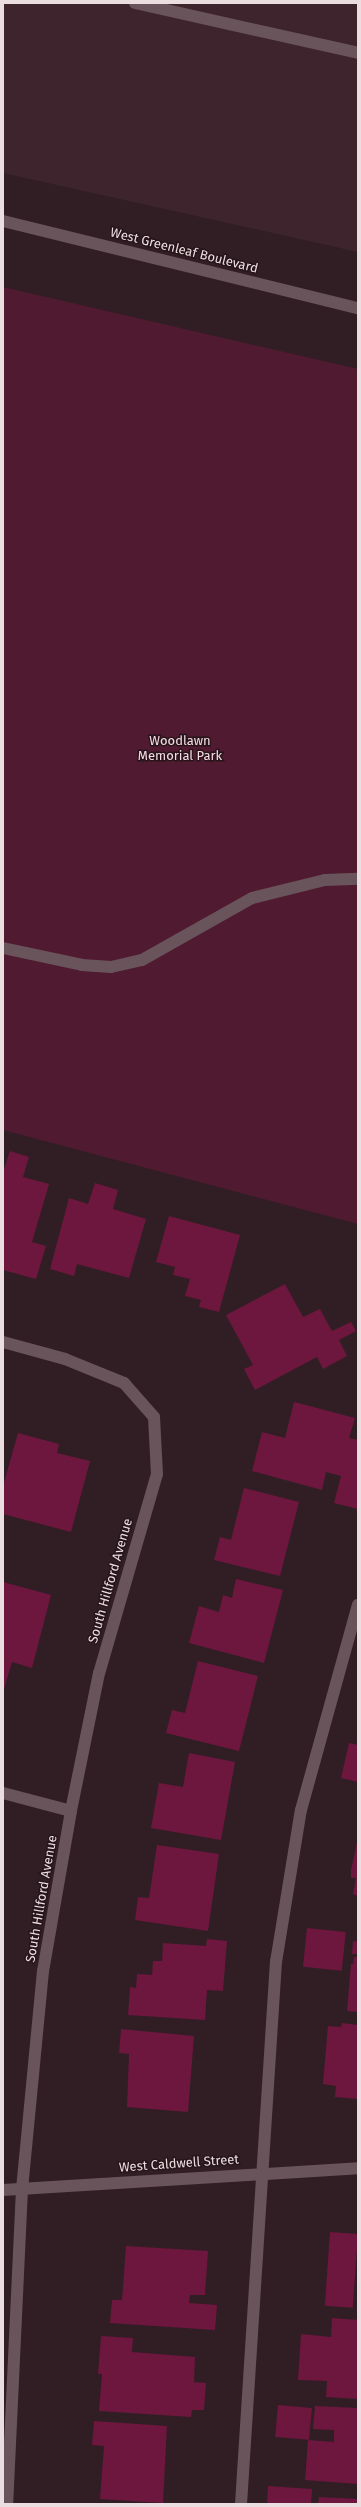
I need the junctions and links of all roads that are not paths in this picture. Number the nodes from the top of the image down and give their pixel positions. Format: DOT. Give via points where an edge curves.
graph roads {
  1 [pos="135,3"];
  2 [pos="358,53"];
  3 [pos="3,221"];
  4 [pos="358,308"];
  5 [pos="358,879"];
  6 [pos="3,948"];
  7 [pos="3,1342"];
  8 [pos="358,1605"];
  9 [pos="3,1793"];
  10 [pos="71,1811"];
  11 [pos="358,2168"];
  12 [pos="262,2172"];
  13 [pos="22,2189"];
  14 [pos="3,2190"];
  15 [pos="7,2504"];
  16 [pos="241,2504"];
  1 -- 2 [label="street"];
  3 -- 4 [label="street, West Greenleaf Boulevard"];
  5 -- 6 [label="street" via="325,880 252,898 142,960 111,966 82,965"];
  7 -- 10 [label="street, South Hillford Avenue" via="65,1359 124,1383 154,1417 156,1474 99,1674"];
  8 -- 12 [label="street" via="301,1810 285,1897 273,2005"];
  9 -- 10 [label="street"];
  10 -- 13 [label="street, South Hillford Avenue" via="43,1970"];
  11 -- 12 [label="street, West Caldwell Street"];
  12 -- 13 [label="street, West Caldwell Street"];
  12 -- 16 [label="street"];
  13 -- 14 [label="street, West Caldwell Street"];
  13 -- 15 [label="street, South Hillford Avenue"];
}
